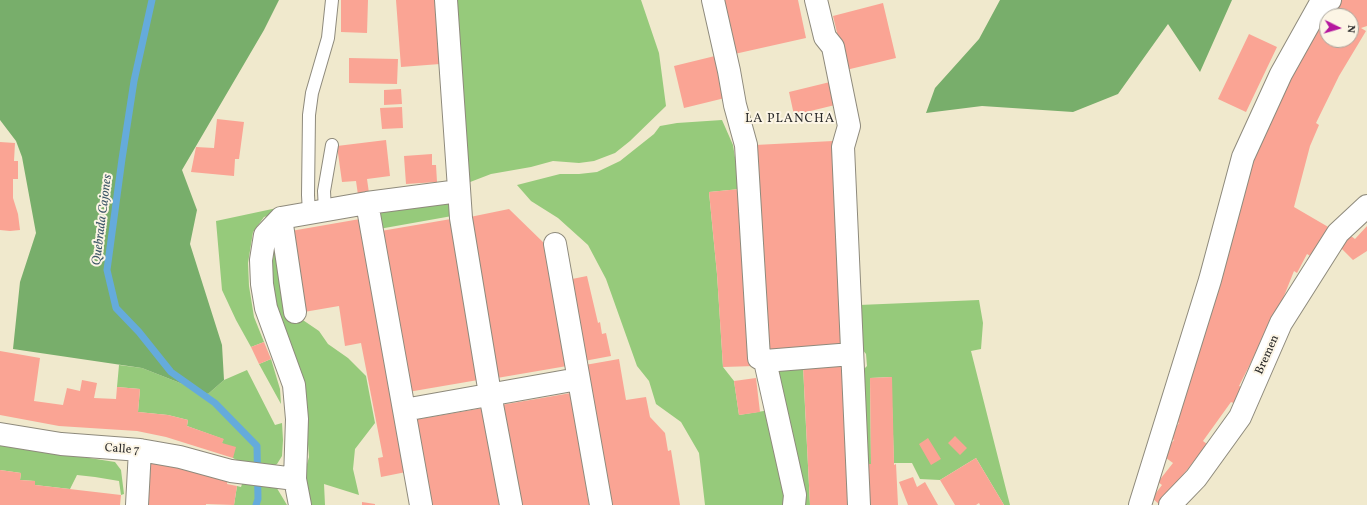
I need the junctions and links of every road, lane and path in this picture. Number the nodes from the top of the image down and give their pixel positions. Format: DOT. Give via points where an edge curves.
graph roads {
  1 [pos="332,0"];
  2 [pos="446,0"];
  3 [pos="714,0"];
  4 [pos="816,0"];
  5 [pos="1330,0"];
  6 [pos="332,145"];
  7 [pos="459,191"];
  8 [pos="367,203"];
  9 [pos="1367,206"];
  10 [pos="317,212"];
  11 [pos="281,218"];
  12 [pos="556,244"];
  13 [pos="295,312"];
  14 [pos="852,354"];
  15 [pos="765,361"];
  16 [pos="578,379"];
  17 [pos="490,394"];
  18 [pos="404,410"];
  19 [pos="0,434"];
  20 [pos="140,450"];
  21 [pos="286,478"];
  22 [pos="137,505"];
  23 [pos="300,505"];
  24 [pos="421,505"];
  25 [pos="511,505"];
  26 [pos="601,505"];
  27 [pos="794,505"];
  28 [pos="859,505"];
  29 [pos="1140,505"];
  30 [pos="1170,505"];
  1 -- 10 [label="lane" via="328,38 312,93 309,115 308,195"];
  2 -- 7 [label="street"];
  3 -- 15 [label="street" via="735,105 746,145 759,358"];
  4 -- 14 [label="street" via="825,37 833,47 850,126 843,147"];
  5 -- 29 [label="street" via="1319,6 1281,74 1243,157 1210,280"];
  6 -- 10 [label="lane" via="324,191"];
  7 -- 8 [label="street"];
  7 -- 17 [label="street" via="461,218"];
  8 -- 10 [label="street"];
  8 -- 18 [label="street"];
  9 -- 30 [label="street, Bremen" via="1338,233 1281,323 1240,417 1196,478"];
  10 -- 11 [label="street"];
  11 -- 13 [label="street"];
  11 -- 21 [label="street" via="265,235 261,260 266,308 294,385 296,419"];
  12 -- 16 [label="street"];
  14 -- 15 [label="street"];
  14 -- 28 [label="street"];
  15 -- 27 [label="street" via="795,495"];
  16 -- 17 [label="street"];
  16 -- 26 [label="street"];
  17 -- 18 [label="street"];
  17 -- 25 [label="street"];
  18 -- 24 [label="street"];
  19 -- 20 [label="street, Calle 7" via="61,444"];
  20 -- 21 [label="street, Calle 7" via="243,473"];
  20 -- 22 [label="street"];
  21 -- 23 [label="street"];
}
